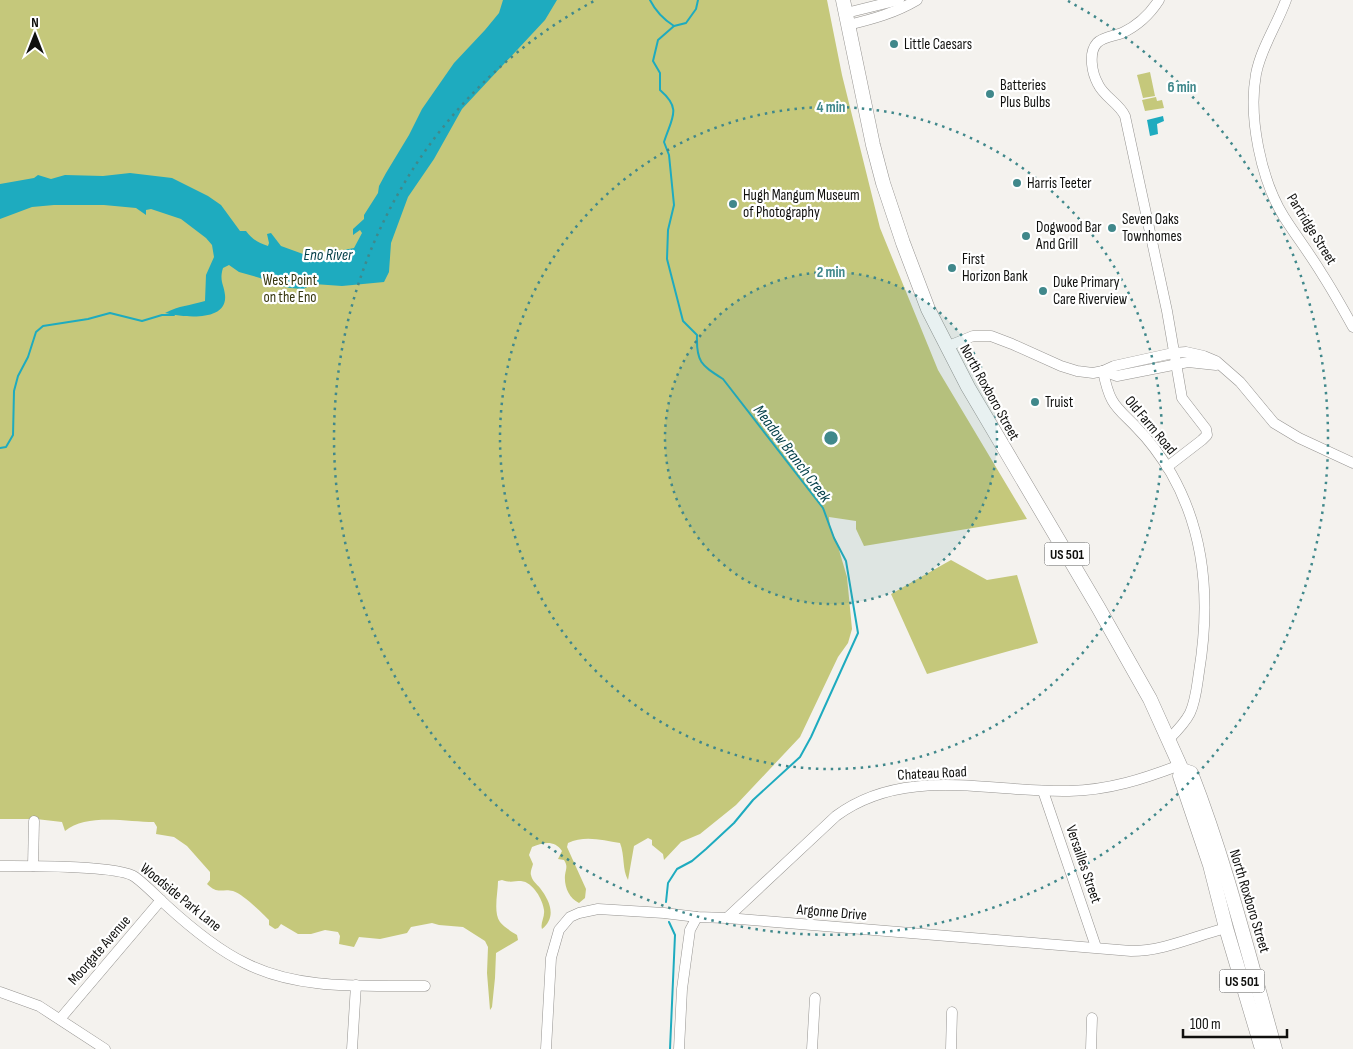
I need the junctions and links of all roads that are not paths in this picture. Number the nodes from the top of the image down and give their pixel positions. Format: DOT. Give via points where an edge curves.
graph roads {
  1 [pos="899,0"];
  2 [pos="917,0"];
  3 [pos="1159,0"];
  4 [pos="1286,0"];
  5 [pos="846,12"];
  6 [pos="1353,327"];
  7 [pos="946,347"];
  8 [pos="1173,353"];
  9 [pos="1175,364"];
  10 [pos="1219,365"];
  11 [pos="1103,371"];
  12 [pos="1353,464"];
  13 [pos="1167,467"];
  14 [pos="1169,739"];
  15 [pos="1181,768"];
  16 [pos="1043,791"];
  17 [pos="34,821"];
  18 [pos="1210,865"];
  19 [pos="0,866"];
  20 [pos="33,866"];
  21 [pos="161,900"];
  22 [pos="697,917"];
  23 [pos="727,918"];
  24 [pos="1240,922"];
  25 [pos="1226,928"];
  26 [pos="1096,947"];
  27 [pos="356,985"];
  28 [pos="425,986"];
  29 [pos="1258,987"];
  30 [pos="0,992"];
  31 [pos="815,998"];
  32 [pos="952,1012"];
  33 [pos="60,1018"];
  34 [pos="1092,1018"];
  35 [pos="105,1049"];
  36 [pos="352,1049"];
  37 [pos="546,1049"];
  38 [pos="679,1049"];
  39 [pos="812,1049"];
  40 [pos="951,1049"];
  41 [pos="1092,1049"];
  42 [pos="1262,1049"];
  43 [pos="1275,1049"];
  1 -- 5 [label="street"];
  2 -- 5 [label="street" via="896,11"];
  3 -- 8 [label="street" via="1136,24 1097,43 1092,51 1092,61 1098,84 1125,116"];
  4 -- 6 [label="street, Partridge Street" via="1256,73 1253,113 1262,160 1283,216 1323,274"];
  5 -- 7 [label="highway, North Roxboro Street / US 501" via="885,191 915,276"];
  7 -- 11 [label="street" via="973,336 991,336 1069,369"];
  7 -- 14 [label="highway, North Roxboro Street / US 501" via="1122,648"];
  8 -- 9 [label="street"];
  8 -- 10 [label="street" via="1196,354 1211,358"];
  8 -- 11 [label="street"];
  9 -- 10 [label="street"];
  9 -- 11 [label="street" via="1117,376"];
  9 -- 13 [label="street" via="1182,398 1207,434"];
  10 -- 12 [label="street" via="1245,386 1274,423"];
  11 -- 13 [label="street, Old Farm Road" via="1112,401 1139,429"];
  13 -- 14 [label="street, Old Farm Road" via="1195,532 1205,593 1195,698 1187,719"];
  14 -- 15 [label="highway, North Roxboro Street / US 501"];
  15 -- 16 [label="street, Chateau Road" via="1120,785"];
  15 -- 18 [label="highway, North Roxboro Street / US 501" via="1180,776"];
  15 -- 24 [label="highway, North Roxboro Street / US 501" via="1191,773 1204,806"];
  16 -- 23 [label="street, Chateau Road" via="941,785 896,789 865,798 824,826"];
  16 -- 26 [label="street, Versailles Street"];
  17 -- 20 [label="street"];
  18 -- 24 [label="highway" via="1218,876 1231,916"];
  18 -- 25 [label="highway, North Roxboro Street / US 501"];
  19 -- 20 [label="street, Woodside Park Lane"];
  20 -- 21 [label="street, Woodside Park Lane" via="118,871 134,876"];
  21 -- 27 [label="street, Woodside Park Lane" via="189,926 246,964 304,981"];
  21 -- 33 [label="street, Moorgate Avenue"];
  22 -- 23 [label="street, Argonne Drive"];
  22 -- 37 [label="street, Argonne Drive" via="598,909 579,913 566,921 556,936 551,958"];
  22 -- 38 [label="street" via="690,930 682,989"];
  23 -- 26 [label="street, Argonne Drive"];
  24 -- 29 [label="highway, North Roxboro Street / US 501"];
  25 -- 26 [label="street, Argonne Drive" via="1151,950"];
  25 -- 29 [label="highway" via="1235,931 1251,983"];
  25 -- 42 [label="highway, North Roxboro Street / US 501"];
  27 -- 28 [label="street, Woodside Park Lane"];
  27 -- 36 [label="street"];
  29 -- 43 [label="highway, North Roxboro Street / US 501"];
  30 -- 33 [label="street" via="39,1006"];
  31 -- 39 [label="street"];
  32 -- 40 [label="street"];
  33 -- 35 [label="street"];
  34 -- 41 [label="street"];
}
